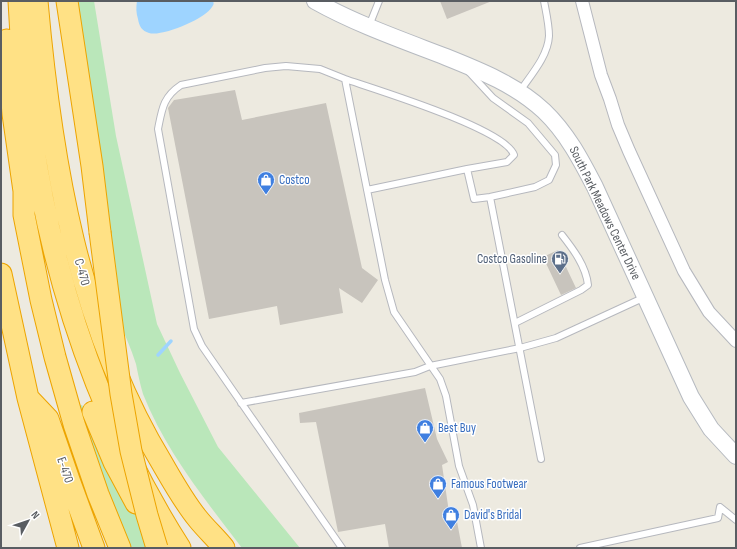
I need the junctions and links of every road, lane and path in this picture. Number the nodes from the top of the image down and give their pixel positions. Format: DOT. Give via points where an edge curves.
graph roads {
  1 [pos="5,1"];
  2 [pos="19,1"];
  3 [pos="37,1"];
  4 [pos="67,1"];
  5 [pos="315,1"];
  6 [pos="379,1"];
  7 [pos="544,1"];
  8 [pos="582,1"];
  9 [pos="369,26"];
  10 [pos="461,63"];
  11 [pos="345,79"];
  12 [pos="520,92"];
  13 [pos="468,169"];
  14 [pos="367,190"];
  15 [pos="24,191"];
  16 [pos="490,197"];
  17 [pos="562,235"];
  18 [pos="1,274"];
  19 [pos="646,297"];
  20 [pos="515,323"];
  21 [pos="736,341"];
  22 [pos="520,348"];
  23 [pos="430,366"];
  24 [pos="28,398"];
  25 [pos="241,403"];
  26 [pos="736,456"];
  27 [pos="541,459"];
  28 [pos="198,519"];
  29 [pos="736,520"];
  30 [pos="68,548"];
  31 [pos="94,548"];
  32 [pos="120,548"];
  33 [pos="157,548"];
  34 [pos="162,548"];
  35 [pos="180,548"];
  36 [pos="213,548"];
  37 [pos="224,548"];
  38 [pos="342,548"];
  39 [pos="481,548"];
  40 [pos="580,548"];
  1 -- 15 [label="highway" via="11,91"];
  2 -- 35 [label="highway" via="35,163 68,303 90,368 114,426 140,481"];
  3 -- 28 [label="highway, C-470" via="45,84 57,158 75,245 93,312 112,364 142,428"];
  4 -- 33 [label="highway, bridge" via="91,160 121,394 130,444"];
  5 -- 9 [label="main road, South Park Meadows Center Drive"];
  6 -- 9 [label="lane"];
  7 -- 12 [label="lane" via="549,36 547,47"];
  8 -- 21 [label="street" via="601,75 629,151 684,271 709,312"];
  9 -- 10 [label="main road, South Park Meadows Center Drive"];
  10 -- 12 [label="main road, South Park Meadows Center Drive" via="488,74"];
  10 -- 16 [label="lane" via="494,98 528,123 555,155 556,165 549,180 535,187"];
  11 -- 13 [label="lane" via="448,115 485,131 513,152 514,155 507,162"];
  11 -- 14 [label="lane"];
  11 -- 25 [label="lane" via="320,69 304,67 258,69 181,85 167,97 161,113 158,130 194,329 202,346"];
  12 -- 19 [label="main road, South Park Meadows Center Drive" via="544,111 566,136 595,187"];
  13 -- 14 [label="lane"];
  13 -- 16 [label="lane" via="474,199"];
  14 -- 23 [label="lane" via="392,308"];
  15 -- 32 [label="highway" via="24,215 29,243 54,357 87,464"];
  15 -- 34 [label="highway" via="51,298 81,384 114,462"];
  16 -- 20 [label="lane"];
  17 -- 20 [label="lane" via="574,251 587,277 588,285"];
  18 -- 24 [label="highway"];
  19 -- 22 [label="lane" via="556,338"];
  19 -- 26 [label="main road, South Park Meadows Center Drive" via="692,397 711,429"];
  20 -- 22 [label="lane"];
  22 -- 23 [label="lane"];
  22 -- 27 [label="lane"];
  23 -- 25 [label="lane" via="415,372"];
  23 -- 39 [label="lane" via="440,379 446,396 459,466 473,505"];
  24 -- 30 [label="highway"];
  24 -- 31 [label="highway, E-470" via="48,420"];
  25 -- 38 [label="lane"];
  28 -- 36 [label="highway"];
  28 -- 37 [label="highway"];
  29 -- 40 [label="lane" via="720,507 718,518"];
}
